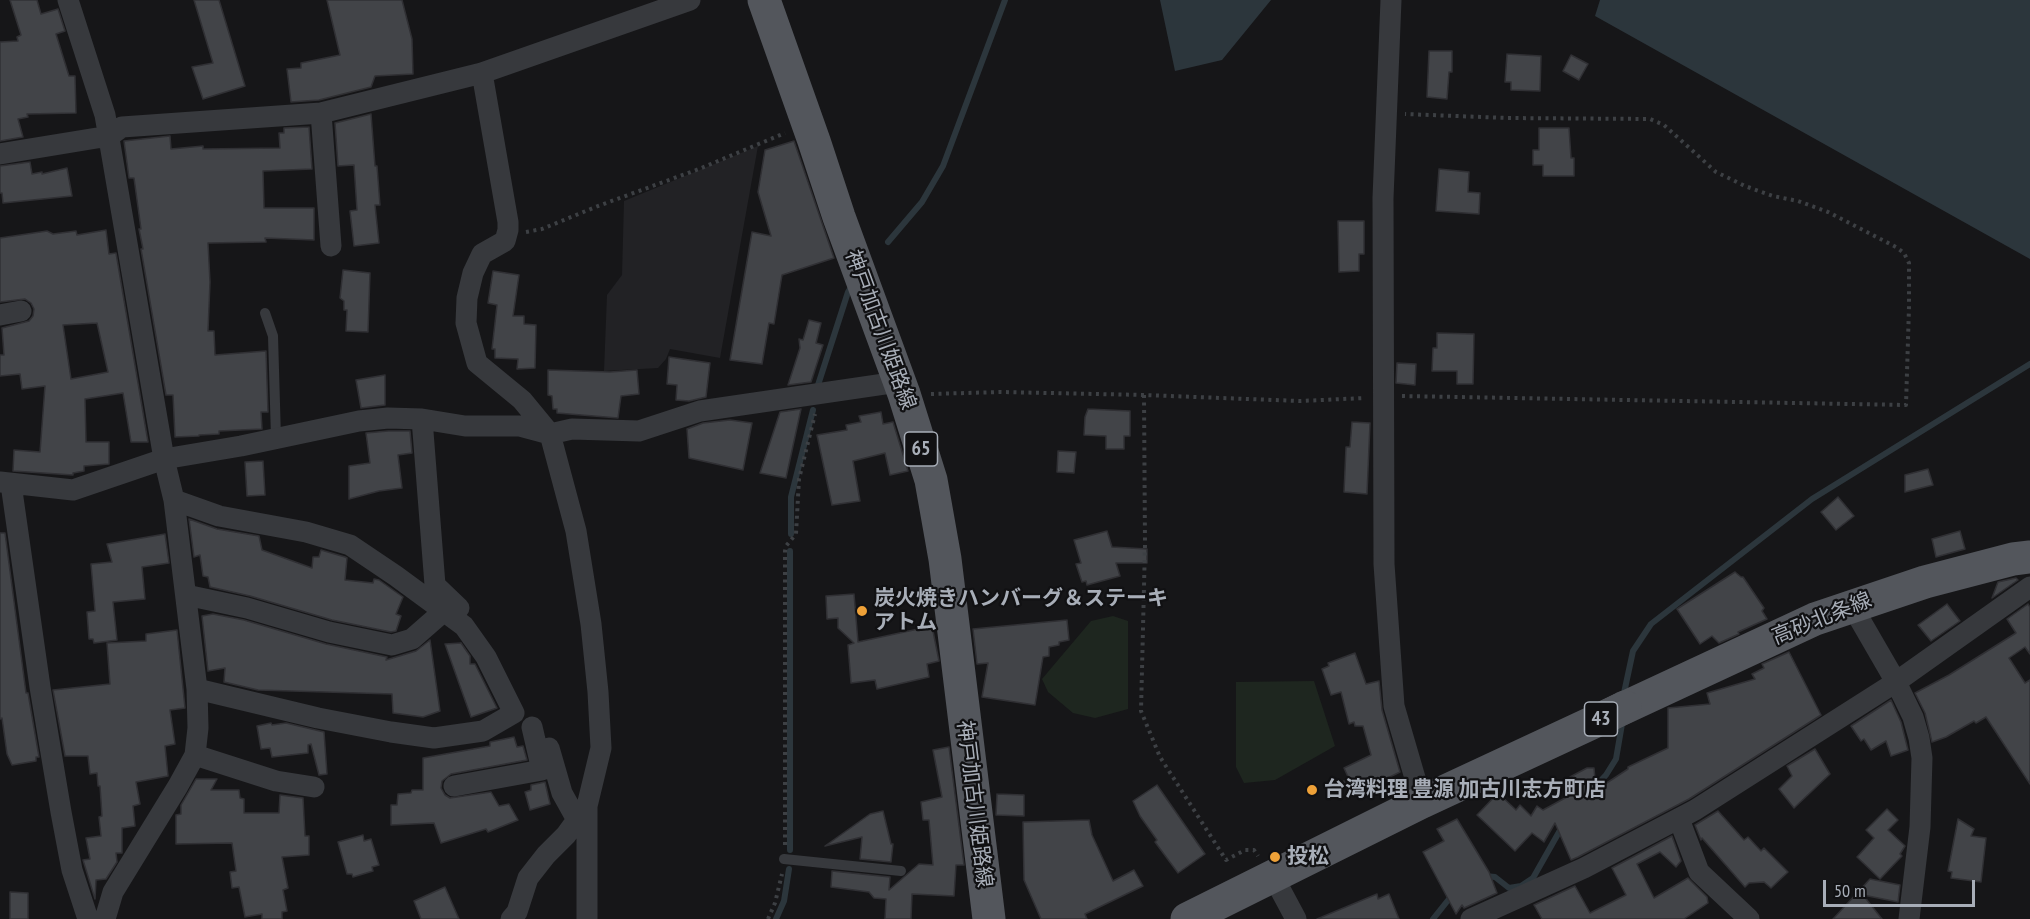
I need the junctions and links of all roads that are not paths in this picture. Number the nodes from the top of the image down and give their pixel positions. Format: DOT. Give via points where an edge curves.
graph roads {
  1 [pos="68,0"];
  2 [pos="690,0"];
  3 [pos="764,0"];
  4 [pos="1391,0"];
  5 [pos="482,73"];
  6 [pos="321,113"];
  7 [pos="109,136"];
  8 [pos="0,154"];
  9 [pos="331,246"];
  10 [pos="21,311"];
  11 [pos="265,313"];
  12 [pos="0,315"];
  13 [pos="901,388"];
  14 [pos="422,419"];
  15 [pos="550,434"];
  16 [pos="276,438"];
  17 [pos="164,459"];
  18 [pos="6,483"];
  19 [pos="174,500"];
  20 [pos="2030,557"];
  21 [pos="2030,587"];
  22 [pos="186,595"];
  23 [pos="1852,606"];
  24 [pos="444,611"];
  25 [pos="464,626"];
  26 [pos="1896,682"];
  27 [pos="197,689"];
  28 [pos="514,713"];
  29 [pos="532,727"];
  30 [pos="195,755"];
  31 [pos="454,786"];
  32 [pos="314,787"];
  33 [pos="1422,802"];
  34 [pos="582,813"];
  35 [pos="1679,819"];
  36 [pos="789,860"];
  37 [pos="901,871"];
  38 [pos="1273,876"];
  39 [pos="88,919"];
  40 [pos="105,919"];
  41 [pos="511,919"];
  42 [pos="587,919"];
  43 [pos="988,919"];
  44 [pos="1187,919"];
  45 [pos="1296,919"];
  46 [pos="1471,919"];
  47 [pos="1749,919"];
  48 [pos="1910,919"];
  1 -- 7 [label="street"];
  2 -- 5 [label="street"];
  3 -- 13 [label="main road, 神戸加古川姫路線 / 65"];
  4 -- 33 [label="street" via="1383,198 1384,564 1394,706"];
  5 -- 6 [label="street"];
  5 -- 15 [label="street" via="508,230 505,241 482,254 473,273 466,322 477,363 522,400"];
  6 -- 7 [label="street" via="122,127"];
  6 -- 9 [label="street"];
  7 -- 8 [label="street"];
  7 -- 17 [label="street"];
  10 -- 12 [label="street"];
  11 -- 16 [label="lane" via="273,336"];
  13 -- 15 [label="street" via="814,394 700,411 639,430 572,429"];
  13 -- 43 [label="main road, 神戸加古川姫路線 / 65" via="931,480 945,559"];
  14 -- 15 [label="street" via="465,426 520,426"];
  14 -- 16 [label="street" via="359,421"];
  14 -- 25 [label="street" via="435,585 459,608"];
  15 -- 34 [label="street" via="576,531 598,692 602,748"];
  16 -- 17 [label="street"];
  17 -- 18 [label="street" via="73,490"];
  17 -- 19 [label="street"];
  18 -- 39 [label="street" via="61,812 72,870"];
  19 -- 22 [label="street"];
  19 -- 24 [label="street" via="219,516 306,532 350,545"];
  20 -- 23 [label="main road, 高砂北条線 / 43" via="1925,582"];
  21 -- 26 [label="street"];
  22 -- 24 [label="street" via="392,645 412,639"];
  22 -- 27 [label="street"];
  23 -- 26 [label="street"];
  23 -- 33 [label="main road, 高砂北条線 / 43" via="1770,639"];
  24 -- 25 [label="street"];
  25 -- 28 [label="street" via="486,657"];
  26 -- 35 [label="street"];
  26 -- 48 [label="street" via="1913,717 1922,758 1920,827"];
  27 -- 28 [label="street" via="339,722 434,738 483,731"];
  27 -- 30 [label="street"];
  28 -- 29 [label="street"];
  29 -- 31 [label="street" via="542,770"];
  29 -- 34 [label="street" via="547,740 562,794"];
  30 -- 32 [label="street" via="276,781"];
  30 -- 40 [label="street" via="113,892"];
  33 -- 38 [label="main road, 高砂北条線 / 43"];
  34 -- 41 [label="street" via="528,878"];
  34 -- 42 [label="street"];
  35 -- 46 [label="street"];
  35 -- 47 [label="street" via="1699,872"];
  36 -- 37 [label="lane"];
  38 -- 44 [label="main road, 高砂北条線 / 43"];
  38 -- 45 [label="street"];
}
